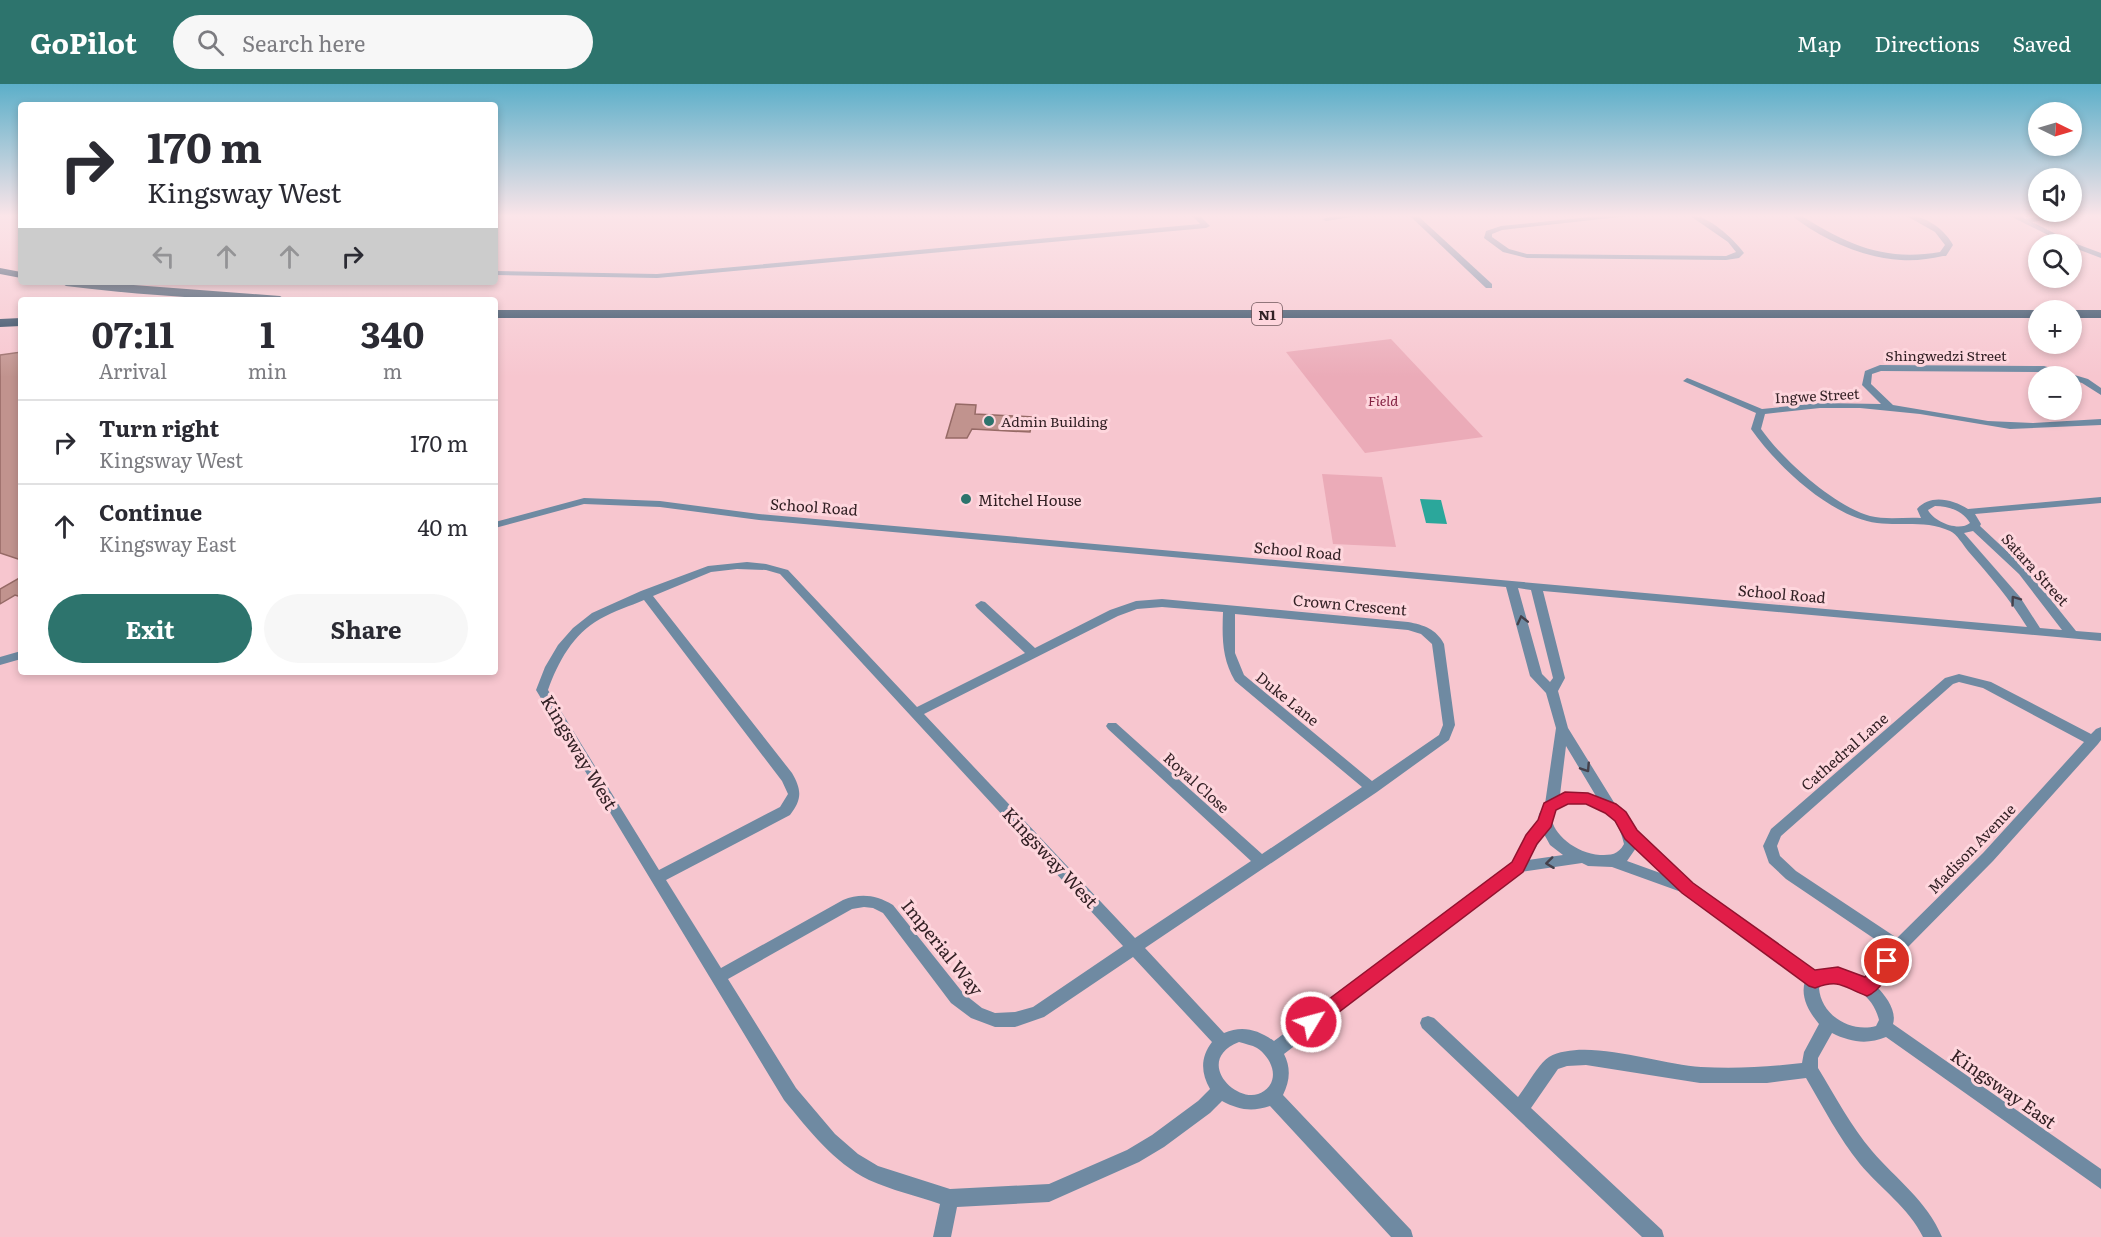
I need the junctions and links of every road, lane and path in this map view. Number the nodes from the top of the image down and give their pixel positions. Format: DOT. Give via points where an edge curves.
graph roads {
  1 [pos="736,269"];
  2 [pos="1470,269"];
  3 [pos="0,271"];
  4 [pos="498,273"];
  5 [pos="18,274"];
  6 [pos="92,285"];
  7 [pos="1489,286"];
  8 [pos="229,297"];
  9 [pos="498,307"];
  10 [pos="0,311"];
  11 [pos="18,311"];
  12 [pos="660,313"];
  13 [pos="498,314"];
  14 [pos="2028,314"];
  15 [pos="2082,314"];
  16 [pos="2101,314"];
  17 [pos="18,322"];
  18 [pos="0,323"];
  19 [pos="1687,381"];
  20 [pos="2101,392"];
  21 [pos="1892,408"];
  22 [pos="1761,412"];
  23 [pos="2101,422"];
  24 [pos="2101,500"];
  25 [pos="1966,512"];
  26 [pos="1932,522"];
  27 [pos="498,524"];
  28 [pos="1974,527"];
  29 [pos="1956,530"];
  30 [pos="1511,585"];
  31 [pos="1536,586"];
  32 [pos="645,594"];
  33 [pos="981,605"];
  34 [pos="1229,610"];
  35 [pos="2036,631"];
  36 [pos="2072,634"];
  37 [pos="2101,637"];
  38 [pos="1033,653"];
  39 [pos="18,656"];
  40 [pos="0,661"];
  41 [pos="1552,691"];
  42 [pos="917,712"];
  43 [pos="1112,726"];
  44 [pos="1562,728"];
  45 [pos="2097,736"];
  46 [pos="1372,788"];
  47 [pos="1552,804"];
  48 [pos="1610,808"];
  49 [pos="1545,823"];
  50 [pos="1631,834"];
  51 [pos="1582,858"];
  52 [pos="1612,861"];
  53 [pos="1261,862"];
  54 [pos="1517,867"];
  55 [pos="657,878"];
  56 [pos="1688,888"];
  57 [pos="1898,947"];
  58 [pos="1135,948"];
  59 [pos="718,977"];
  60 [pos="1815,980"];
  61 [pos="1867,988"];
  62 [pos="1829,1022"];
  63 [pos="1428,1023"];
  64 [pos="1885,1027"];
  65 [pos="1222,1042"];
  66 [pos="1274,1051"];
  67 [pos="1810,1070"];
  68 [pos="1221,1090"];
  69 [pos="1272,1096"];
  70 [pos="1520,1109"];
  71 [pos="2101,1180"];
  72 [pos="950,1198"];
  73 [pos="942,1237"];
  74 [pos="1404,1237"];
  75 [pos="1655,1237"];
  76 [pos="1934,1237"];
  1 -- 4 [label="street" via="657,276"];
  2 -- 7 [label="street"];
  3 -- 5 [label="highway"];
  6 -- 8 [label="highway"];
  9 -- 12 [label="highway" via="637,309"];
  10 -- 11 [label="highway"];
  12 -- 13 [label="highway, N1"];
  12 -- 14 [label="highway, N1"];
  15 -- 16 [label="highway"];
  17 -- 18 [label="highway"];
  19 -- 22 [label="street"];
  20 -- 21 [label="street, Shingwedzi Street" via="2085,381 2044,369 1887,368 1868,373 1866,384"];
  21 -- 22 [label="street, Ingwe Street" via="1836,404"];
  21 -- 23 [label="street, Ingwe Street" via="2008,426"];
  22 -- 26 [label="street, Ingwe Street" via="1756,429 1771,449 1845,510 1877,520"];
  24 -- 25 [label="street"];
  25 -- 26 [label="street" via="1929,503 1922,509"];
  25 -- 28 [label="street, Satara Street" via="1974,519"];
  26 -- 29 [label="street"];
  27 -- 30 [label="street, School Road" via="584,501 635,502 759,517"];
  28 -- 29 [label="street"];
  28 -- 36 [label="street, Satara Street" via="2023,572"];
  35 -- 29 [label="street, one-way" via="2010,593"];
  30 -- 31 [label="street, School Road"];
  41 -- 30 [label="street, one-way" via="1536,676"];
  31 -- 35 [label="street, School Road"];
  31 -- 41 [label="street" via="1559,678"];
  32 -- 42 [label="street, Kingsway West" via="719,566 784,572"];
  32 -- 55 [label="street, Kingsway West" via="580,627 556,656 542,690"];
  32 -- 55 [label="street" via="787,777 795,793 795,799 784,812"];
  33 -- 38 [label="street"];
  34 -- 38 [label="street, Crown Crescent" via="1162,603 1136,605"];
  34 -- 46 [label="street, Duke Lane" via="1228,655 1239,678"];
  34 -- 46 [label="street, Crown Crescent" via="1408,626 1436,638 1449,715 1448,731 1438,743"];
  35 -- 36 [label="street, School Road"];
  36 -- 37 [label="street, School Road"];
  38 -- 42 [label="street, Crown Crescent"];
  39 -- 40 [label="street"];
  41 -- 44 [label="street"];
  42 -- 58 [label="street, Kingsway West"];
  43 -- 53 [label="street, Royal Close"];
  44 -- 47 [label="street"];
  44 -- 48 [label="street, one-way"];
  45 -- 57 [label="street, Madison Avenue" via="1988,857"];
  45 -- 57 [label="street, Cathedral Lane" via="1987,685 1959,678 1949,681 1776,833 1770,846 1782,867"];
  46 -- 53 [label="street, Crown Crescent"];
  47 -- 48 [label="street" via="1576,797"];
  47 -- 49 [label="street"];
  48 -- 50 [label="street"];
  49 -- 51 [label="street" via="1555,841"];
  49 -- 54 [label="street"];
  50 -- 52 [label="street" via="1628,851"];
  50 -- 56 [label="street"];
  51 -- 52 [label="street"];
  51 -- 54 [label="street, one-way"];
  52 -- 56 [label="street"];
  53 -- 58 [label="street, Crown Crescent"];
  54 -- 66 [label="street"];
  55 -- 59 [label="street, Kingsway West"];
  56 -- 60 [label="street"];
  57 -- 61 [label="street, Madison Avenue"];
  58 -- 59 [label="street, Imperial Way" via="1038,1012 1010,1022 997,1021 970,1011 957,998 888,909 860,900"];
  58 -- 65 [label="street, Kingsway West"];
  59 -- 72 [label="street, Kingsway West" via="790,1094 829,1140 874,1173"];
  60 -- 61 [label="street" via="1838,975"];
  60 -- 62 [label="street" via="1811,985 1812,999"];
  61 -- 64 [label="street" via="1882,1004"];
  62 -- 64 [label="street" via="1848,1033 1867,1036"];
  62 -- 67 [label="street" via="1810,1057"];
  63 -- 70 [label="street"];
  64 -- 71 [label="street, Kingsway East"];
  65 -- 66 [label="street" via="1239,1035 1249,1036"];
  65 -- 68 [label="street" via="1210,1064"];
  66 -- 69 [label="street" via="1280,1059 1282,1079"];
  67 -- 70 [label="street" via="1767,1075 1700,1075 1586,1057 1566,1058 1552,1064"];
  67 -- 76 [label="street" via="1863,1154 1922,1216"];
  68 -- 69 [label="street" via="1241,1102 1263,1101"];
  68 -- 72 [label="street, Kingsway West" via="1158,1141 1049,1193"];
  69 -- 74 [label="street"];
  70 -- 75 [label="street"];
  72 -- 73 [label="street"];
}
